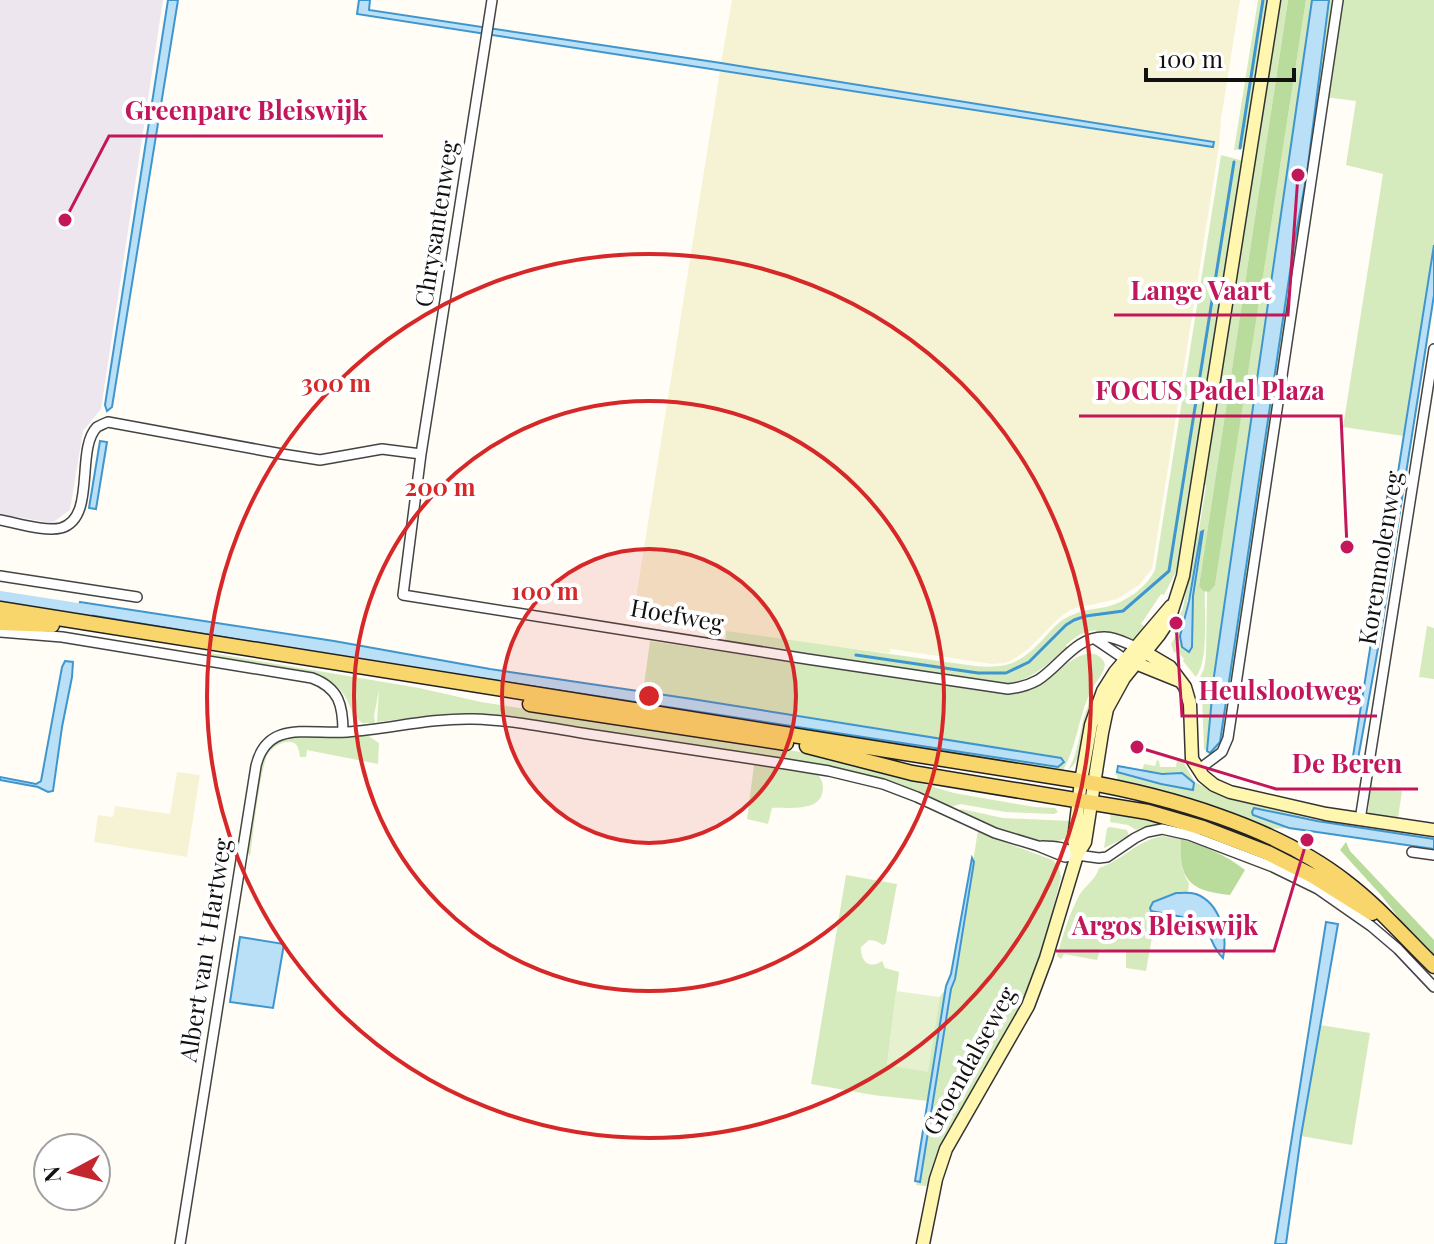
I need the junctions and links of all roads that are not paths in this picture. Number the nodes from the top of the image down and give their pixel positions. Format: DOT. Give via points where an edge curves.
graph roads {
  1 [pos="492,0"];
  2 [pos="1274,0"];
  3 [pos="1338,0"];
  4 [pos="1434,349"];
  5 [pos="421,454"];
  6 [pos="0,520"];
  7 [pos="0,576"];
  8 [pos="137,597"];
  9 [pos="0,609"];
  10 [pos="0,623"];
  11 [pos="0,632"];
  12 [pos="1095,639"];
  13 [pos="1141,650"];
  14 [pos="1130,662"];
  15 [pos="1180,681"];
  16 [pos="343,732"];
  17 [pos="1198,770"];
  18 [pos="1088,782"];
  19 [pos="1086,802"];
  20 [pos="1360,820"];
  21 [pos="1434,830"];
  22 [pos="1412,852"];
  23 [pos="1077,855"];
  24 [pos="1434,855"];
  25 [pos="1402,935"];
  26 [pos="1434,966"];
  27 [pos="1434,987"];
  28 [pos="180,1244"];
  29 [pos="923,1244"];
  1 -- 5 [label="street, Chrysantenweg"];
  2 -- 13 [label="street, Groendalseweg" via="1183,576 1169,620"];
  3 -- 17 [label="street" via="1228,738 1222,752"];
  4 -- 20 [label="street, Korenmolenweg"];
  5 -- 6 [label="street" via="382,449 320,460 108,422 97,427 90,440 79,513 72,523 50,529"];
  5 -- 12 [label="street, Hoefweg" via="403,595 1008,689 1030,684 1079,645"];
  7 -- 8 [label="street"];
  9 -- 18 [label="main road"];
  10 -- 19 [label="main road" via="54,625 802,745 912,773"];
  11 -- 16 [label="street" via="62,637 312,678 335,693"];
  12 -- 13 [label="street" via="1110,637"];
  12 -- 14 [label="street"];
  13 -- 14 [label="street, Groendalseweg"];
  13 -- 15 [label="street" via="1170,667"];
  14 -- 15 [label="street"];
  14 -- 18 [label="street, Groendalseweg" via="1115,672 1103,691 1091,725"];
  15 -- 17 [label="street" via="1189,696 1191,752"];
  16 -- 23 [label="street" via="478,719 829,771 896,789 995,833 1067,848"];
  16 -- 28 [label="street, Albert van 't Hartweg" via="277,734 259,753"];
  17 -- 20 [label="street" via="1230,792"];
  18 -- 19 [label="street, Groendalseweg"];
  18 -- 25 [label="main road" via="1164,799 1272,837 1345,880"];
  19 -- 23 [label="street, Groendalseweg" via="1074,840"];
  19 -- 25 [label="main road" via="1148,812 1268,853 1337,890"];
  20 -- 21 [label="street"];
  22 -- 24 [label="street"];
  23 -- 27 [label="street" via="1107,857 1135,838 1162,829 1189,835 1273,867 1328,896 1398,949"];
  23 -- 29 [label="street, Groendalseweg" via="1028,1006 946,1149"];
  25 -- 26 [label="main road"];
}
